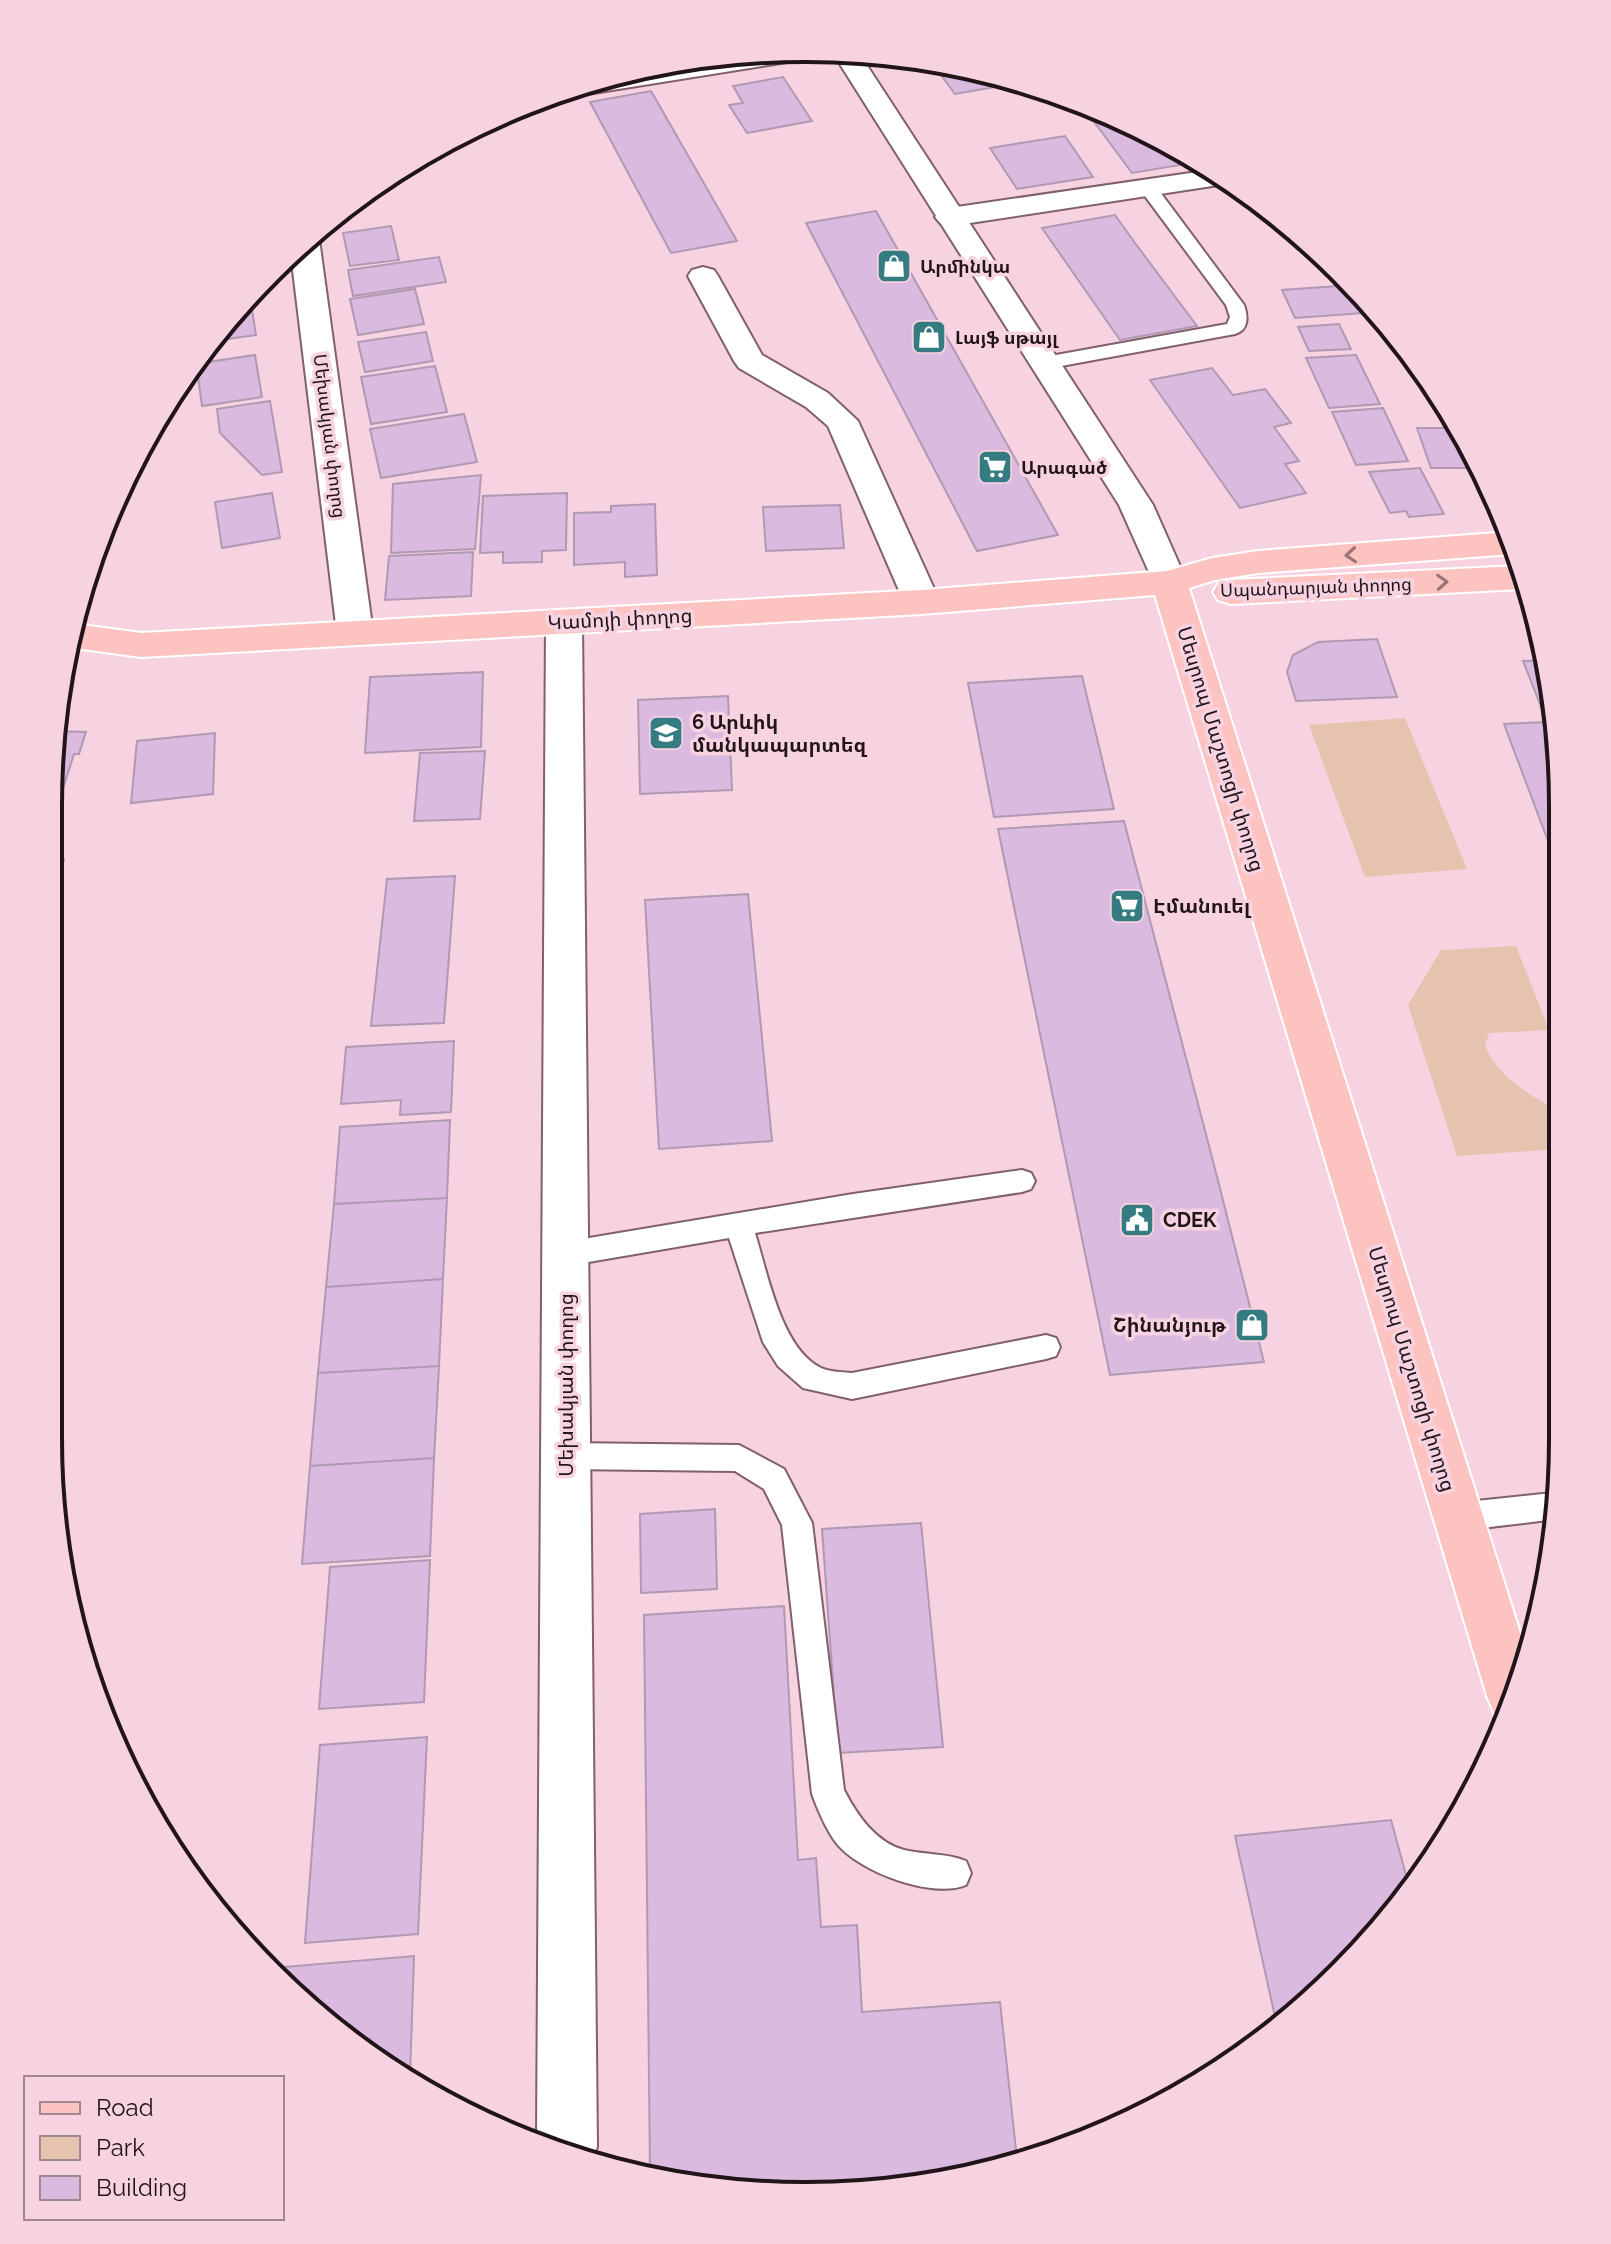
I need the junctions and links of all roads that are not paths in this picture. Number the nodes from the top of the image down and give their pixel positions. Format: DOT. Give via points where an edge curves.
graph roads {
  1 [pos="853,64"];
  2 [pos="1206,179"];
  3 [pos="1148,188"];
  4 [pos="950,217"];
  5 [pos="306,255"];
  6 [pos="703,276"];
  7 [pos="1045,363"];
  8 [pos="1501,544"];
  9 [pos="1513,578"];
  10 [pos="1169,582"];
  11 [pos="922,602"];
  12 [pos="564,622"];
  13 [pos="355,633"];
  14 [pos="81,637"];
  15 [pos="1022,1181"];
  16 [pos="739,1225"];
  17 [pos="565,1254"];
  18 [pos="1046,1347"];
  19 [pos="566,1456"];
  20 [pos="1545,1507"];
  21 [pos="1457,1517"];
  22 [pos="1509,1680"];
  23 [pos="954,1873"];
  24 [pos="567,2143"];
  1 -- 4 [label="street, Մեսրոպ Մաշտոցի փողոց"];
  2 -- 3 [label="street"];
  3 -- 4 [label="street"];
  3 -- 7 [label="lane" via="1235,305 1235,328"];
  4 -- 7 [label="street, Մեսրոպ Մաշտոցի փողոց"];
  5 -- 13 [label="street, Մեխակյան փողոց"];
  6 -- 11 [label="street" via="750,361 842,421"];
  7 -- 10 [label="street, Մեսրոպ Մաշտոցի փողոց" via="1136,505"];
  8 -- 10 [label="main road, Սպանդարյան փողոց, one-way" via="1258,562"];
  10 -- 9 [label="main road, Սպանդարյան փողոց, one-way" via="1218,591 1271,592"];
  10 -- 11 [label="main road, Կամոյի փողոց"];
  10 -- 21 [label="main road, Մեսրոպ Մաշտոցի փողոց"];
  11 -- 12 [label="main road, Կամոյի փողոց"];
  12 -- 13 [label="main road, Կամոյի փողոց"];
  12 -- 17 [label="street, Մեխակյան փողոց"];
  13 -- 14 [label="main road, Կամոյի փողոց" via="141,645"];
  15 -- 16 [label="lane"];
  16 -- 17 [label="lane"];
  16 -- 18 [label="lane" via="773,1333 788,1357 813,1379 852,1386"];
  17 -- 19 [label="street, Մեխակյան փողոց"];
  19 -- 23 [label="lane" via="739,1458 774,1479 797,1523 828,1794 850,1834 896,1865"];
  19 -- 24 [label="street, Մեխակյան փողոց"];
  20 -- 21 [label="lane"];
  21 -- 22 [label="main road, Մեսրոպ Մաշտոցի փողոց"];
}
